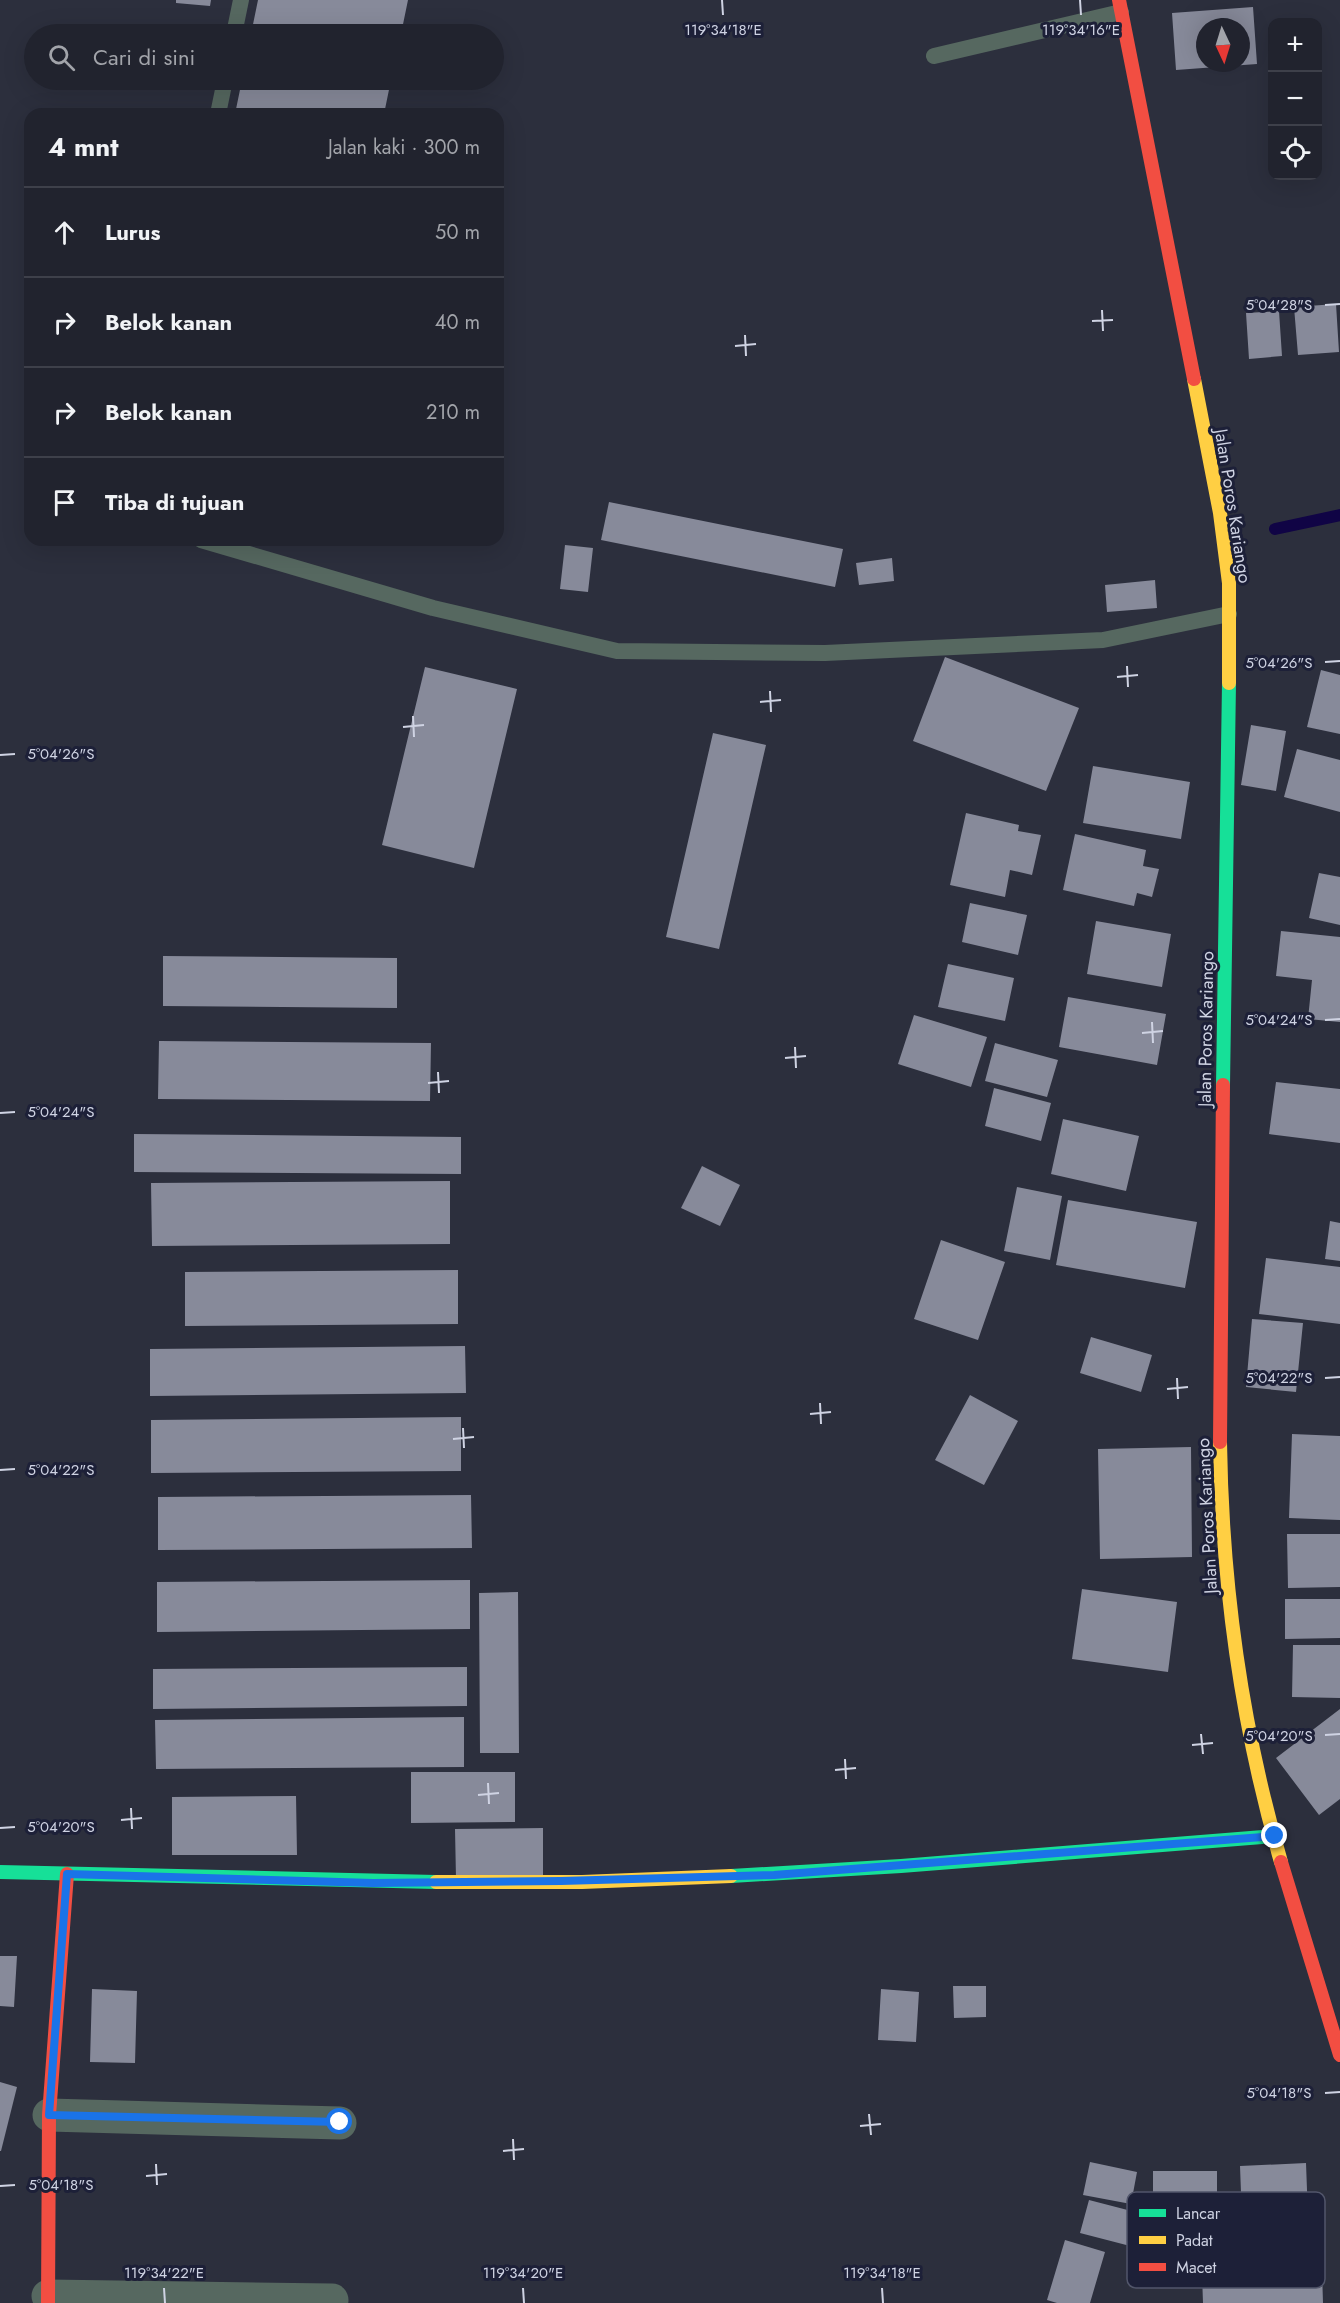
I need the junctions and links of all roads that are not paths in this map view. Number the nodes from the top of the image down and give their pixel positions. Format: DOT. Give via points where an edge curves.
graph roads {
  1 [pos="242,0"];
  2 [pos="1120,6"];
  3 [pos="236,24"];
  4 [pos="934,56"];
  5 [pos="223,90"];
  6 [pos="219,108"];
  7 [pos="221,546"];
  8 [pos="1229,614"];
  9 [pos="1275,1836"];
  10 [pos="0,1872"];
  11 [pos="67,1874"];
  12 [pos="1340,2055"];
  13 [pos="49,2115"];
  14 [pos="340,2122"];
  15 [pos="48,2300"];
  16 [pos="332,2300"];
  1 -- 3 [label="lane"];
  2 -- 4 [label="lane"];
  2 -- 8 [label="main road, Jalan Poros Kariango" via="1220,513"];
  5 -- 6 [label="lane"];
  7 -- 8 [label="lane" via="433,608 617,651 825,653 1103,640"];
  8 -- 9 [label="main road, Jalan Poros Kariango" via="1220,1306 1222,1501 1232,1636 1242,1702"];
  9 -- 11 [label="main road" via="774,1875 373,1883"];
  9 -- 12 [label="main road, Jalan Poros Kariango"];
  10 -- 11 [label="main road"];
  11 -- 13 [label="main road"];
  13 -- 14 [label="street"];
  13 -- 15 [label="main road"];
  15 -- 16 [label="street"];
}
